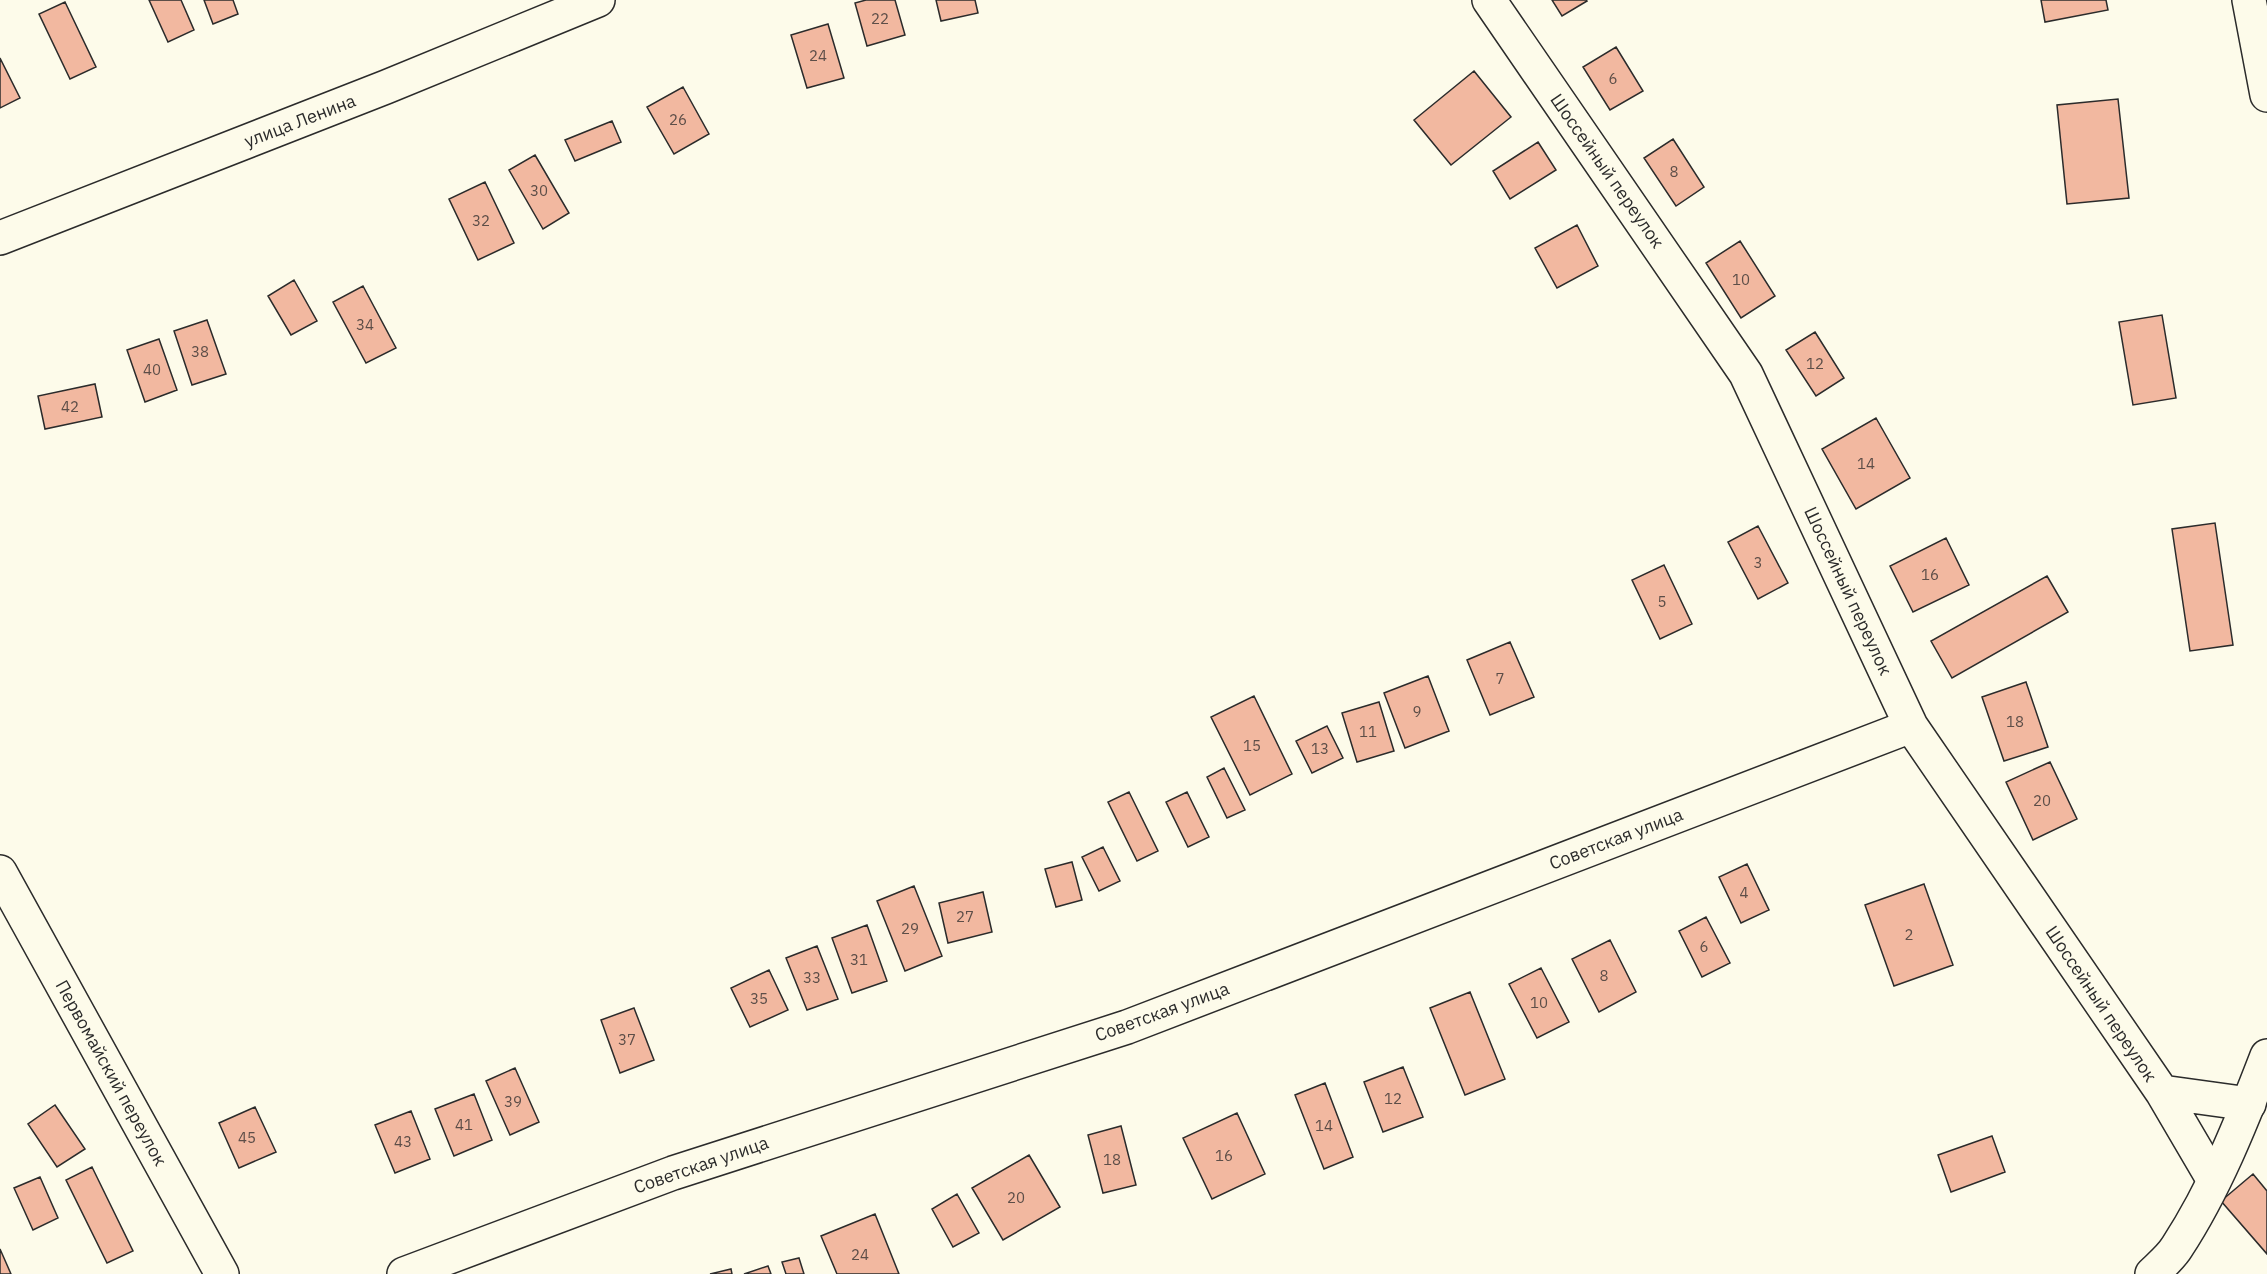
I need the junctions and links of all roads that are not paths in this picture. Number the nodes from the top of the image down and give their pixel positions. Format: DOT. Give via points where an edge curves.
graph roads {
  1 [pos="598,0"];
  2 [pos="1489,0"];
  3 [pos="2249,0"];
  4 [pos="2267,95"];
  5 [pos="0,238"];
  6 [pos="1911,726"];
  7 [pos="0,872"];
  8 [pos="2267,1056"];
  9 [pos="2162,1092"];
  10 [pos="2249,1104"];
  11 [pos="2208,1192"];
  12 [pos="222,1274"];
  13 [pos="404,1274"];
  14 [pos="2152,1274"];
  1 -- 5 [label="street, улица Ленина"];
  2 -- 6 [label="street, Шоссейный переулок" via="1746,374"];
  3 -- 4 [label="street"];
  6 -- 9 [label="street, Шоссейный переулок"];
  6 -- 13 [label="street, Советская улица" via="1127,1027 672,1173"];
  7 -- 12 [label="street, Первомайский переулок"];
  8 -- 10 [label="street"];
  9 -- 10 [label="street"];
  9 -- 11 [label="street, Шоссейный переулок"];
  10 -- 11 [label="street"];
  11 -- 14 [label="street" via="2176,1249"];
}
